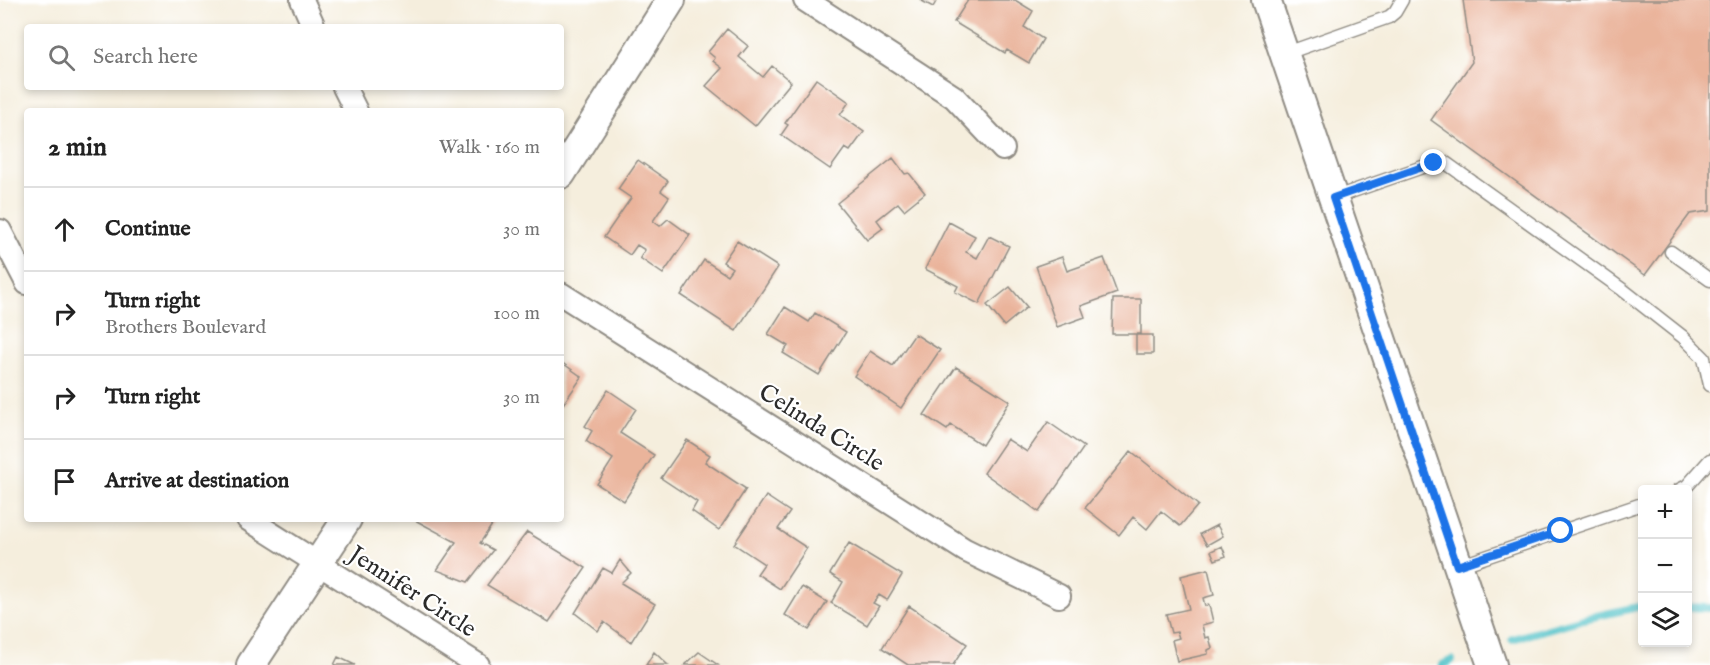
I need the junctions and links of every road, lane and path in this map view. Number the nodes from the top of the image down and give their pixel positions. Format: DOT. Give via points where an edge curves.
graph roads {
  1 [pos="302,0"];
  2 [pos="671,0"];
  3 [pos="804,0"];
  4 [pos="1266,0"];
  5 [pos="1402,0"];
  6 [pos="313,24"];
  7 [pos="1284,54"];
  8 [pos="346,90"];
  9 [pos="354,108"];
  10 [pos="1003,149"];
  11 [pos="564,169"];
  12 [pos="1333,198"];
  13 [pos="0,231"];
  14 [pos="1671,252"];
  15 [pos="24,277"];
  16 [pos="1710,280"];
  17 [pos="564,296"];
  18 [pos="1710,385"];
  19 [pos="1710,460"];
  20 [pos="1688,485"];
  21 [pos="1638,505"];
  22 [pos="253,522"];
  23 [pos="345,522"];
  24 [pos="319,563"];
  25 [pos="1457,566"];
  26 [pos="1059,596"];
  27 [pos="251,665"];
  28 [pos="478,665"];
  29 [pos="1492,665"];
  1 -- 6 [label="street"];
  2 -- 11 [label="street"];
  3 -- 10 [label="street" via="954,97"];
  4 -- 7 [label="street"];
  5 -- 7 [label="lane" via="1389,17"];
  7 -- 12 [label="street"];
  8 -- 9 [label="street"];
  12 -- 18 [label="lane" via="1434,163 1446,163 1683,337 1704,358"];
  12 -- 25 [label="street"];
  13 -- 15 [label="street"];
  14 -- 16 [label="lane"];
  17 -- 26 [label="street, Celinda Circle" via="965,550"];
  19 -- 20 [label="lane"];
  21 -- 25 [label="lane"];
  22 -- 24 [label="street, Jennifer Circle"];
  23 -- 24 [label="street"];
  24 -- 27 [label="street"];
  24 -- 28 [label="street, Jennifer Circle"];
  25 -- 29 [label="street"];
}
